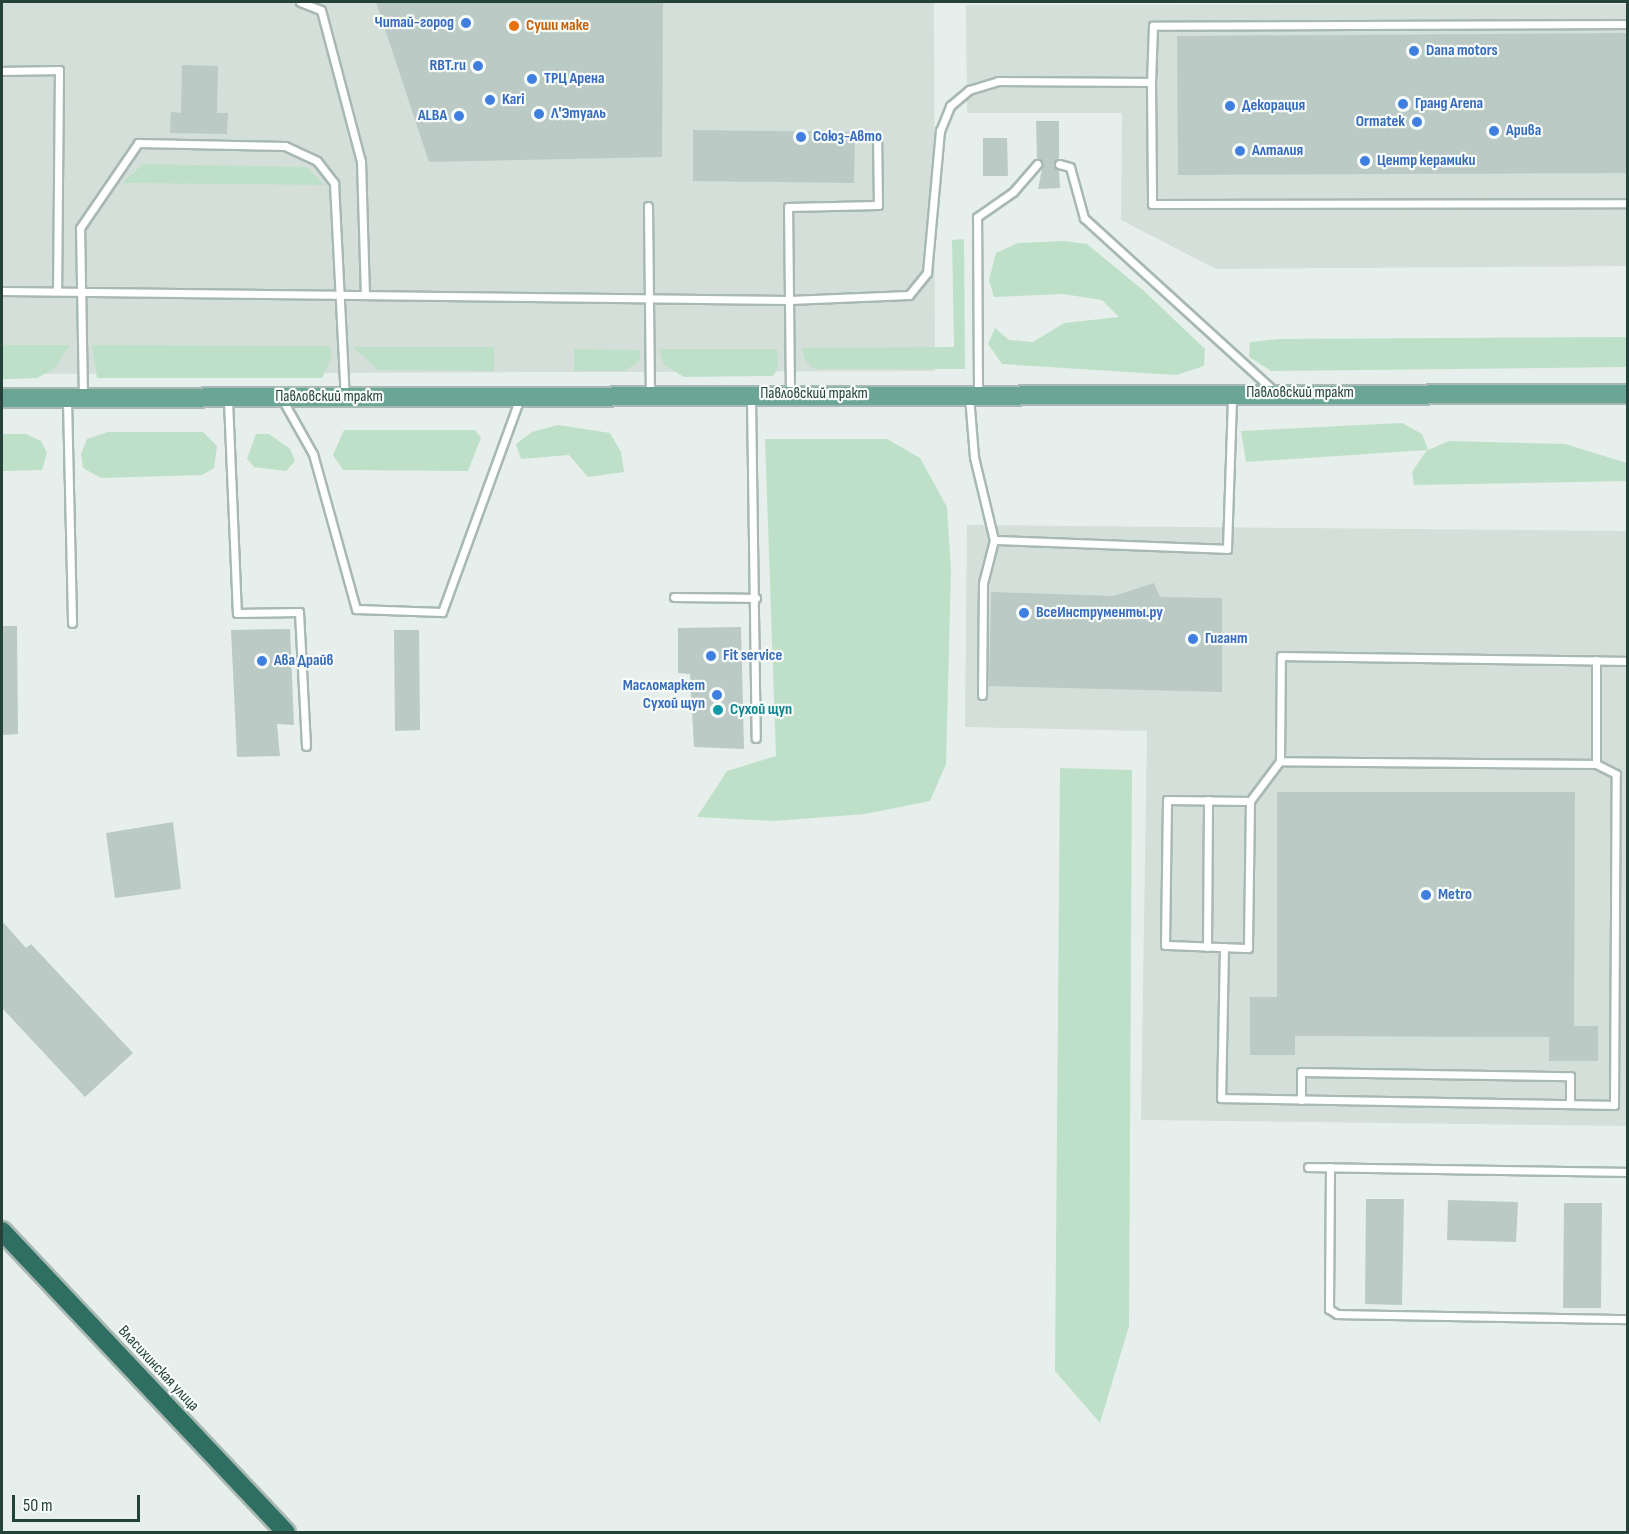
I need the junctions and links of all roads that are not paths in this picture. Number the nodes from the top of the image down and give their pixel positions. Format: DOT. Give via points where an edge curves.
graph roads {
  1 [pos="300,2"];
  2 [pos="1628,24"];
  3 [pos="2,71"];
  4 [pos="1151,82"];
  5 [pos="877,137"];
  6 [pos="1037,164"];
  7 [pos="1059,164"];
  8 [pos="1628,203"];
  9 [pos="648,206"];
  10 [pos="2,291"];
  11 [pos="57,291"];
  12 [pos="81,291"];
  13 [pos="338,294"];
  14 [pos="365,295"];
  15 [pos="648,298"];
  16 [pos="789,300"];
  17 [pos="1232,393"];
  18 [pos="1276,393"];
  19 [pos="650,394"];
  20 [pos="751,394"];
  21 [pos="790,394"];
  22 [pos="973,394"];
  23 [pos="1628,394"];
  24 [pos="520,396"];
  25 [pos="75,397"];
  26 [pos="227,397"];
  27 [pos="281,397"];
  28 [pos="345,397"];
  29 [pos="2,398"];
  30 [pos="994,540"];
  31 [pos="674,597"];
  32 [pos="756,598"];
  33 [pos="72,623"];
  34 [pos="1596,660"];
  35 [pos="1628,661"];
  36 [pos="982,695"];
  37 [pos="756,738"];
  38 [pos="306,746"];
  39 [pos="1280,761"];
  40 [pos="1596,764"];
  41 [pos="1208,801"];
  42 [pos="1250,801"];
  43 [pos="1207,947"];
  44 [pos="1224,947"];
  45 [pos="1301,1100"];
  46 [pos="1570,1104"];
  47 [pos="1308,1167"];
  48 [pos="1330,1167"];
  49 [pos="1628,1172"];
  50 [pos="2,1232"];
  51 [pos="1628,1319"];
  52 [pos="286,1533"];
  1 -- 14 [label="lane" via="321,9 361,161"];
  2 -- 4 [label="lane" via="1153,26"];
  3 -- 11 [label="lane" via="58,70"];
  4 -- 8 [label="lane" via="1152,204"];
  4 -- 16 [label="lane" via="998,81 969,90 950,106 940,131 927,273 909,295"];
  5 -- 16 [label="lane" via="878,205 788,207"];
  6 -- 22 [label="lane" via="1013,192 977,217"];
  7 -- 18 [label="lane" via="1070,166 1084,218"];
  9 -- 15 [label="lane"];
  10 -- 11 [label="lane"];
  11 -- 12 [label="lane"];
  12 -- 13 [label="lane"];
  12 -- 13 [label="lane" via="80,228 138,143 285,146 317,161 334,183"];
  12 -- 25 [label="lane"];
  13 -- 14 [label="lane"];
  13 -- 28 [label="lane"];
  14 -- 15 [label="lane"];
  15 -- 16 [label="lane"];
  15 -- 19 [label="lane"];
  16 -- 21 [label="lane"];
  17 -- 18 [label="main road, Павловский тракт"];
  17 -- 22 [label="main road, Павловский тракт"];
  17 -- 30 [label="lane" via="1227,549"];
  18 -- 23 [label="main road, Павловский тракт"];
  19 -- 20 [label="main road, Павловский тракт"];
  19 -- 24 [label="main road, Павловский тракт"];
  20 -- 21 [label="main road, Павловский тракт"];
  20 -- 32 [label="lane"];
  21 -- 22 [label="main road, Павловский тракт"];
  22 -- 30 [label="lane" via="974,458"];
  24 -- 27 [label="lane" via="442,612 356,609 313,454"];
  24 -- 28 [label="main road, Павловский тракт"];
  25 -- 26 [label="main road, Павловский тракт"];
  25 -- 29 [label="main road, Павловский тракт"];
  25 -- 33 [label="lane"];
  26 -- 27 [label="main road, Павловский тракт"];
  26 -- 38 [label="lane" via="237,613 299,612"];
  27 -- 28 [label="main road, Павловский тракт"];
  30 -- 36 [label="lane" via="983,583"];
  31 -- 32 [label="lane"];
  32 -- 37 [label="lane"];
  34 -- 35 [label="lane"];
  34 -- 39 [label="lane" via="1281,656"];
  34 -- 40 [label="lane"];
  39 -- 40 [label="lane"];
  39 -- 42 [label="lane"];
  40 -- 46 [label="lane" via="1616,774 1614,1105"];
  41 -- 42 [label="lane"];
  41 -- 43 [label="lane"];
  41 -- 43 [label="lane" via="1167,800 1165,945"];
  42 -- 44 [label="lane" via="1248,948"];
  43 -- 44 [label="lane"];
  44 -- 45 [label="lane" via="1221,1098"];
  45 -- 46 [label="lane"];
  45 -- 46 [label="lane" via="1301,1072 1570,1076"];
  47 -- 48 [label="lane"];
  48 -- 49 [label="lane"];
  48 -- 51 [label="lane" via="1329,1309 1338,1314"];
  50 -- 52 [label="highway, Власихинская улица"];
}
